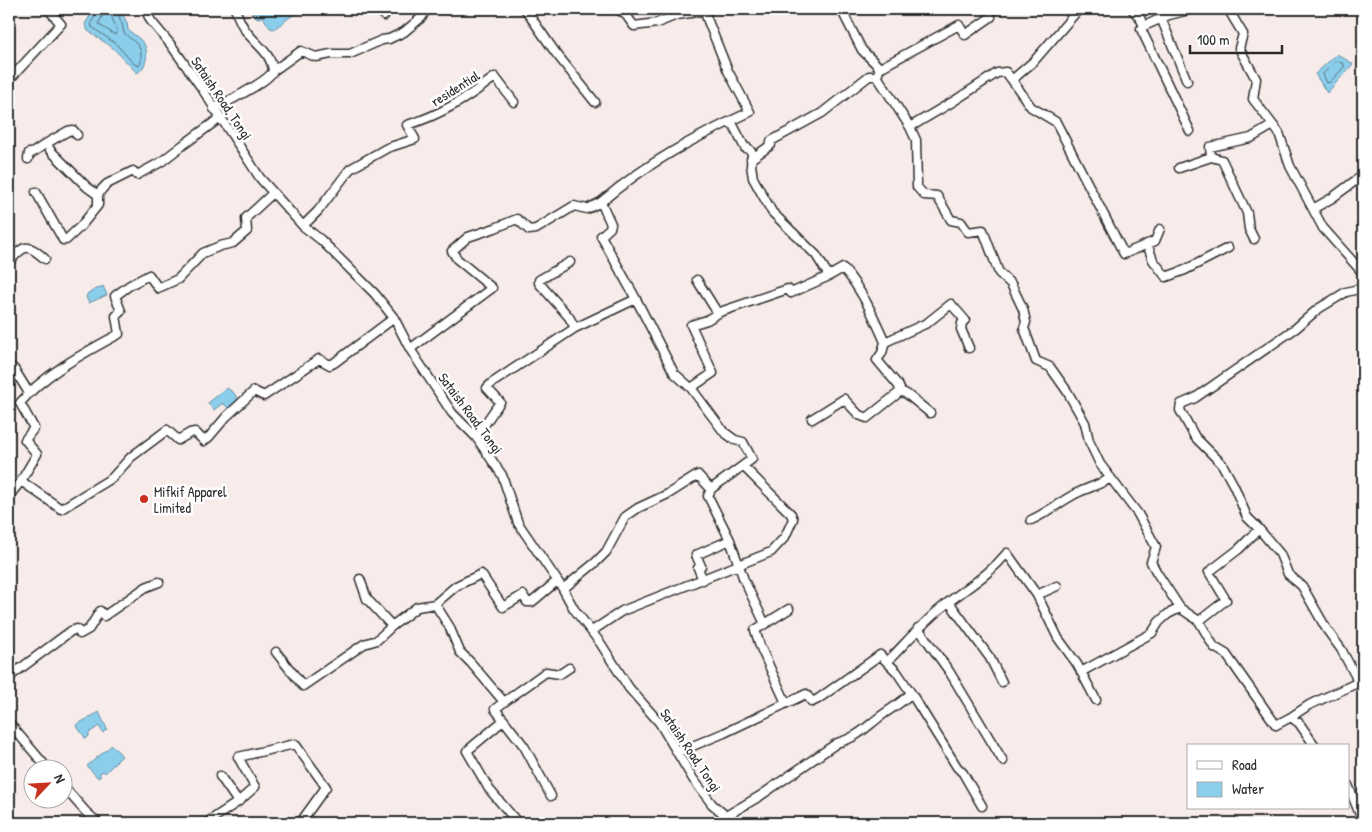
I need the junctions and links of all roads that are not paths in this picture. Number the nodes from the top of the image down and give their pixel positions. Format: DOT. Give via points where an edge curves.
graph roads {
  1 [pos="48,9"];
  2 [pos="145,9"];
  3 [pos="235,9"];
  4 [pos="379,9"];
  5 [pos="426,9"];
  6 [pos="524,9"];
  7 [pos="618,9"];
  8 [pos="844,9"];
  9 [pos="1079,9"];
  10 [pos="1132,9"];
  11 [pos="1193,9"];
  12 [pos="1228,9"];
  13 [pos="704,10"];
  14 [pos="384,16"];
  15 [pos="990,17"];
  16 [pos="1161,18"];
  17 [pos="1144,26"];
  18 [pos="273,70"];
  19 [pos="878,72"];
  20 [pos="9,80"];
  21 [pos="1012,80"];
  22 [pos="1187,81"];
  23 [pos="514,102"];
  24 [pos="594,102"];
  25 [pos="214,110"];
  26 [pos="220,118"];
  27 [pos="731,121"];
  28 [pos="1273,125"];
  29 [pos="910,127"];
  30 [pos="1190,131"];
  31 [pos="77,135"];
  32 [pos="47,143"];
  33 [pos="1211,157"];
  34 [pos="28,159"];
  35 [pos="752,159"];
  36 [pos="1179,168"];
  37 [pos="1363,175"];
  38 [pos="36,192"];
  39 [pos="273,193"];
  40 [pos="98,195"];
  41 [pos="601,202"];
  42 [pos="1313,209"];
  43 [pos="303,226"];
  44 [pos="1160,230"];
  45 [pos="1254,239"];
  46 [pos="1147,244"];
  47 [pos="1228,248"];
  48 [pos="45,259"];
  49 [pos="9,262"];
  50 [pos="570,262"];
  51 [pos="1363,273"];
  52 [pos="829,276"];
  53 [pos="697,280"];
  54 [pos="1363,288"];
  55 [pos="636,299"];
  56 [pos="720,312"];
  57 [pos="394,318"];
  58 [pos="575,328"];
  59 [pos="885,342"];
  60 [pos="970,348"];
  61 [pos="410,349"];
  62 [pos="9,365"];
  63 [pos="692,388"];
  64 [pos="901,391"];
  65 [pos="28,393"];
  66 [pos="930,413"];
  67 [pos="812,419"];
  68 [pos="476,437"];
  69 [pos="743,466"];
  70 [pos="1111,478"];
  71 [pos="22,481"];
  72 [pos="712,489"];
  73 [pos="9,496"];
  74 [pos="1031,520"];
  75 [pos="1259,529"];
  76 [pos="730,540"];
  77 [pos="739,566"];
  78 [pos="360,579"];
  79 [pos="703,580"];
  80 [pos="557,581"];
  81 [pos="159,582"];
  82 [pos="1058,586"];
  83 [pos="563,589"];
  84 [pos="1037,595"];
  85 [pos="949,602"];
  86 [pos="435,604"];
  87 [pos="789,608"];
  88 [pos="1180,608"];
  89 [pos="1199,621"];
  90 [pos="765,624"];
  91 [pos="392,626"];
  92 [pos="918,628"];
  93 [pos="592,631"];
  94 [pos="276,652"];
  95 [pos="887,662"];
  96 [pos="569,668"];
  97 [pos="1363,671"];
  98 [pos="1082,672"];
  99 [pos="1355,675"];
  100 [pos="9,677"];
  101 [pos="1002,682"];
  102 [pos="911,693"];
  103 [pos="1096,700"];
  104 [pos="504,702"];
  105 [pos="786,703"];
  106 [pos="1292,717"];
  107 [pos="504,720"];
  108 [pos="9,723"];
  109 [pos="1314,744"];
  110 [pos="678,752"];
  111 [pos="40,760"];
  112 [pos="1003,760"];
  113 [pos="220,776"];
  114 [pos="1350,790"];
  115 [pos="72,796"];
  116 [pos="551,796"];
  117 [pos="238,802"];
  118 [pos="982,806"];
  119 [pos="726,816"];
  120 [pos="1363,822"];
  121 [pos="98,823"];
  122 [pos="206,823"];
  123 [pos="300,823"];
  124 [pos="518,823"];
  125 [pos="737,823"];
  1 -- 20 [label="street" via="61,24"];
  2 -- 25 [label="street, Sataish Road, Tongi"];
  3 -- 18 [label="street" via="244,29 269,56"];
  4 -- 14 [label="street"];
  5 -- 18 [label="street" via="422,17 404,32 389,39 350,54 316,57 301,51"];
  6 -- 24 [label="street"];
  7 -- 13 [label="street" via="634,26"];
  8 -- 19 [label="street" via="843,13 862,50"];
  9 -- 21 [label="street" via="1034,61"];
  10 -- 17 [label="street"];
  11 -- 16 [label="street"];
  12 -- 28 [label="street" via="1243,34 1239,48 1256,79 1253,99"];
  13 -- 27 [label="street" via="728,72 750,112"];
  15 -- 19 [label="street" via="965,35 959,25"];
  16 -- 17 [label="street"];
  16 -- 22 [label="street"];
  17 -- 30 [label="street" via="1140,29"];
  18 -- 25 [label="street" via="255,86"];
  19 -- 29 [label="street"];
  19 -- 35 [label="street" via="868,76 822,113 771,141 771,145"];
  21 -- 29 [label="street" via="1006,72 997,73"];
  21 -- 46 [label="street" via="1031,107 1056,122 1124,254"];
  23 -- 43 [label="street, residential" via="495,77 450,108 408,125 415,139 387,148 350,169"];
  25 -- 26 [label="street, Sataish Road, Tongi"];
  26 -- 39 [label="street, Sataish Road, Tongi"];
  26 -- 40 [label="street" via="162,162 137,175 133,170 107,184"];
  27 -- 35 [label="street" via="745,148 752,153"];
  27 -- 41 [label="street" via="669,153"];
  28 -- 33 [label="street" via="1251,138 1210,147"];
  28 -- 42 [label="street"];
  29 -- 70 [label="street" via="916,140 917,187 924,194 937,196 950,220 961,222 968,232 983,230 999,273 1011,284 1023,309 1024,328 1036,361 1050,367 1067,391 1085,423 1100,464"];
  31 -- 32 [label="street" via="73,130 68,131"];
  32 -- 34 [label="street" via="29,153"];
  32 -- 40 [label="street" via="50,150"];
  33 -- 36 [label="street"];
  33 -- 45 [label="street" via="1222,160 1247,213"];
  35 -- 52 [label="street" via="753,178 772,212 816,254"];
  37 -- 42 [label="street"];
  38 -- 40 [label="street" via="64,240 98,205"];
  39 -- 43 [label="street, Sataish Road, Tongi"];
  39 -- 65 [label="street" via="246,218 247,231 233,243 203,253 178,279 158,288 149,275 116,296 122,311 116,316 119,334 47,377"];
  41 -- 55 [label="street" via="610,228 601,236"];
  41 -- 61 [label="street" via="587,209 574,206 536,229 529,230 517,219 468,236 452,251 492,288"];
  42 -- 51 [label="street" via="1323,228"];
  43 -- 57 [label="street, Sataish Road, Tongi" via="370,289"];
  44 -- 46 [label="street" via="1155,241"];
  46 -- 47 [label="street" via="1153,260 1166,278"];
  48 -- 49 [label="street" via="27,247 21,248"];
  50 -- 58 [label="street" via="539,283"];
  52 -- 56 [label="street" via="792,293 788,289"];
  52 -- 59 [label="street" via="843,268 869,306"];
  53 -- 56 [label="street" via="713,307"];
  54 -- 75 [label="street" via="1346,292 1318,309 1296,328 1182,404 1180,410 1195,437 1222,464 1248,516"];
  55 -- 58 [label="street"];
  55 -- 63 [label="street" via="674,373"];
  56 -- 63 [label="street" via="691,325 714,373"];
  57 -- 61 [label="street, Sataish Road, Tongi"];
  57 -- 71 [label="street" via="334,364 319,359 264,396 254,391 204,441 195,432 178,440 167,430 131,458 112,478 61,509"];
  58 -- 68 [label="street" via="487,388 500,402"];
  59 -- 60 [label="street" via="927,323 951,304 965,320 961,329"];
  59 -- 64 [label="street" via="877,360"];
  61 -- 68 [label="street, Sataish Road, Tongi" via="452,413"];
  62 -- 65 [label="street"];
  63 -- 69 [label="street" via="724,432 743,442 752,459"];
  64 -- 66 [label="street"];
  64 -- 67 [label="street" via="867,418 859,415 844,399"];
  65 -- 71 [label="street" via="20,404 34,428 25,440 37,454"];
  68 -- 80 [label="street, Sataish Road, Tongi" via="502,475 518,523"];
  69 -- 72 [label="street"];
  69 -- 77 [label="street" via="793,519 785,538 771,552"];
  70 -- 74 [label="street"];
  70 -- 88 [label="street" via="1147,530 1156,547 1151,562"];
  71 -- 73 [label="street"];
  72 -- 76 [label="street" via="708,496"];
  72 -- 83 [label="street" via="698,475 638,508 625,517 606,552"];
  75 -- 89 [label="street" via="1209,572 1226,600"];
  75 -- 99 [label="street" via="1280,554 1288,574 1302,586"];
  76 -- 77 [label="street"];
  76 -- 79 [label="street" via="696,555"];
  77 -- 79 [label="street"];
  77 -- 90 [label="street"];
  78 -- 91 [label="street" via="367,599"];
  79 -- 93 [label="street" via="622,611"];
  80 -- 83 [label="street, Sataish Road, Tongi"];
  80 -- 86 [label="street" via="532,602 527,602 523,595 503,607 481,574 456,586"];
  81 -- 100 [label="street" via="146,587 104,616 100,610 88,629 80,634 77,629 71,631"];
  82 -- 84 [label="street"];
  83 -- 93 [label="street, Sataish Road, Tongi"];
  84 -- 85 [label="street" via="1007,554"];
  84 -- 98 [label="street" via="1058,638"];
  85 -- 92 [label="street"];
  85 -- 101 [label="street" via="990,658"];
  86 -- 91 [label="street" via="417,607"];
  86 -- 104 [label="street" via="460,652"];
  87 -- 90 [label="street"];
  88 -- 89 [label="street"];
  88 -- 98 [label="street" via="1159,622 1152,633"];
  89 -- 106 [label="street" via="1214,647 1226,654 1276,725"];
  90 -- 105 [label="street" via="755,630"];
  91 -- 94 [label="street" via="377,640 364,644 303,686"];
  92 -- 95 [label="street"];
  92 -- 112 [label="street" via="949,671"];
  93 -- 110 [label="street, Sataish Road, Tongi" via="629,688 659,722"];
  95 -- 102 [label="street"];
  95 -- 105 [label="street" via="880,655 818,699 812,702 806,694"];
  96 -- 104 [label="street" via="560,674 546,672"];
  97 -- 99 [label="street"];
  98 -- 103 [label="street"];
  99 -- 106 [label="street" via="1358,683 1309,705"];
  102 -- 118 [label="street"];
  102 -- 119 [label="street" via="862,732 837,743"];
  104 -- 107 [label="street" via="496,709"];
  105 -- 110 [label="street"];
  106 -- 109 [label="street"];
  107 -- 116 [label="street" via="524,746"];
  107 -- 124 [label="street" via="467,752 489,789"];
  108 -- 111 [label="street"];
  110 -- 119 [label="street, Sataish Road, Tongi" via="693,779"];
  113 -- 117 [label="street"];
  114 -- 120 [label="street"];
  115 -- 121 [label="street"];
  117 -- 122 [label="street"];
  117 -- 123 [label="street" via="255,787 238,757 295,744 326,787"];
  119 -- 125 [label="street, Sataish Road, Tongi"];
}
